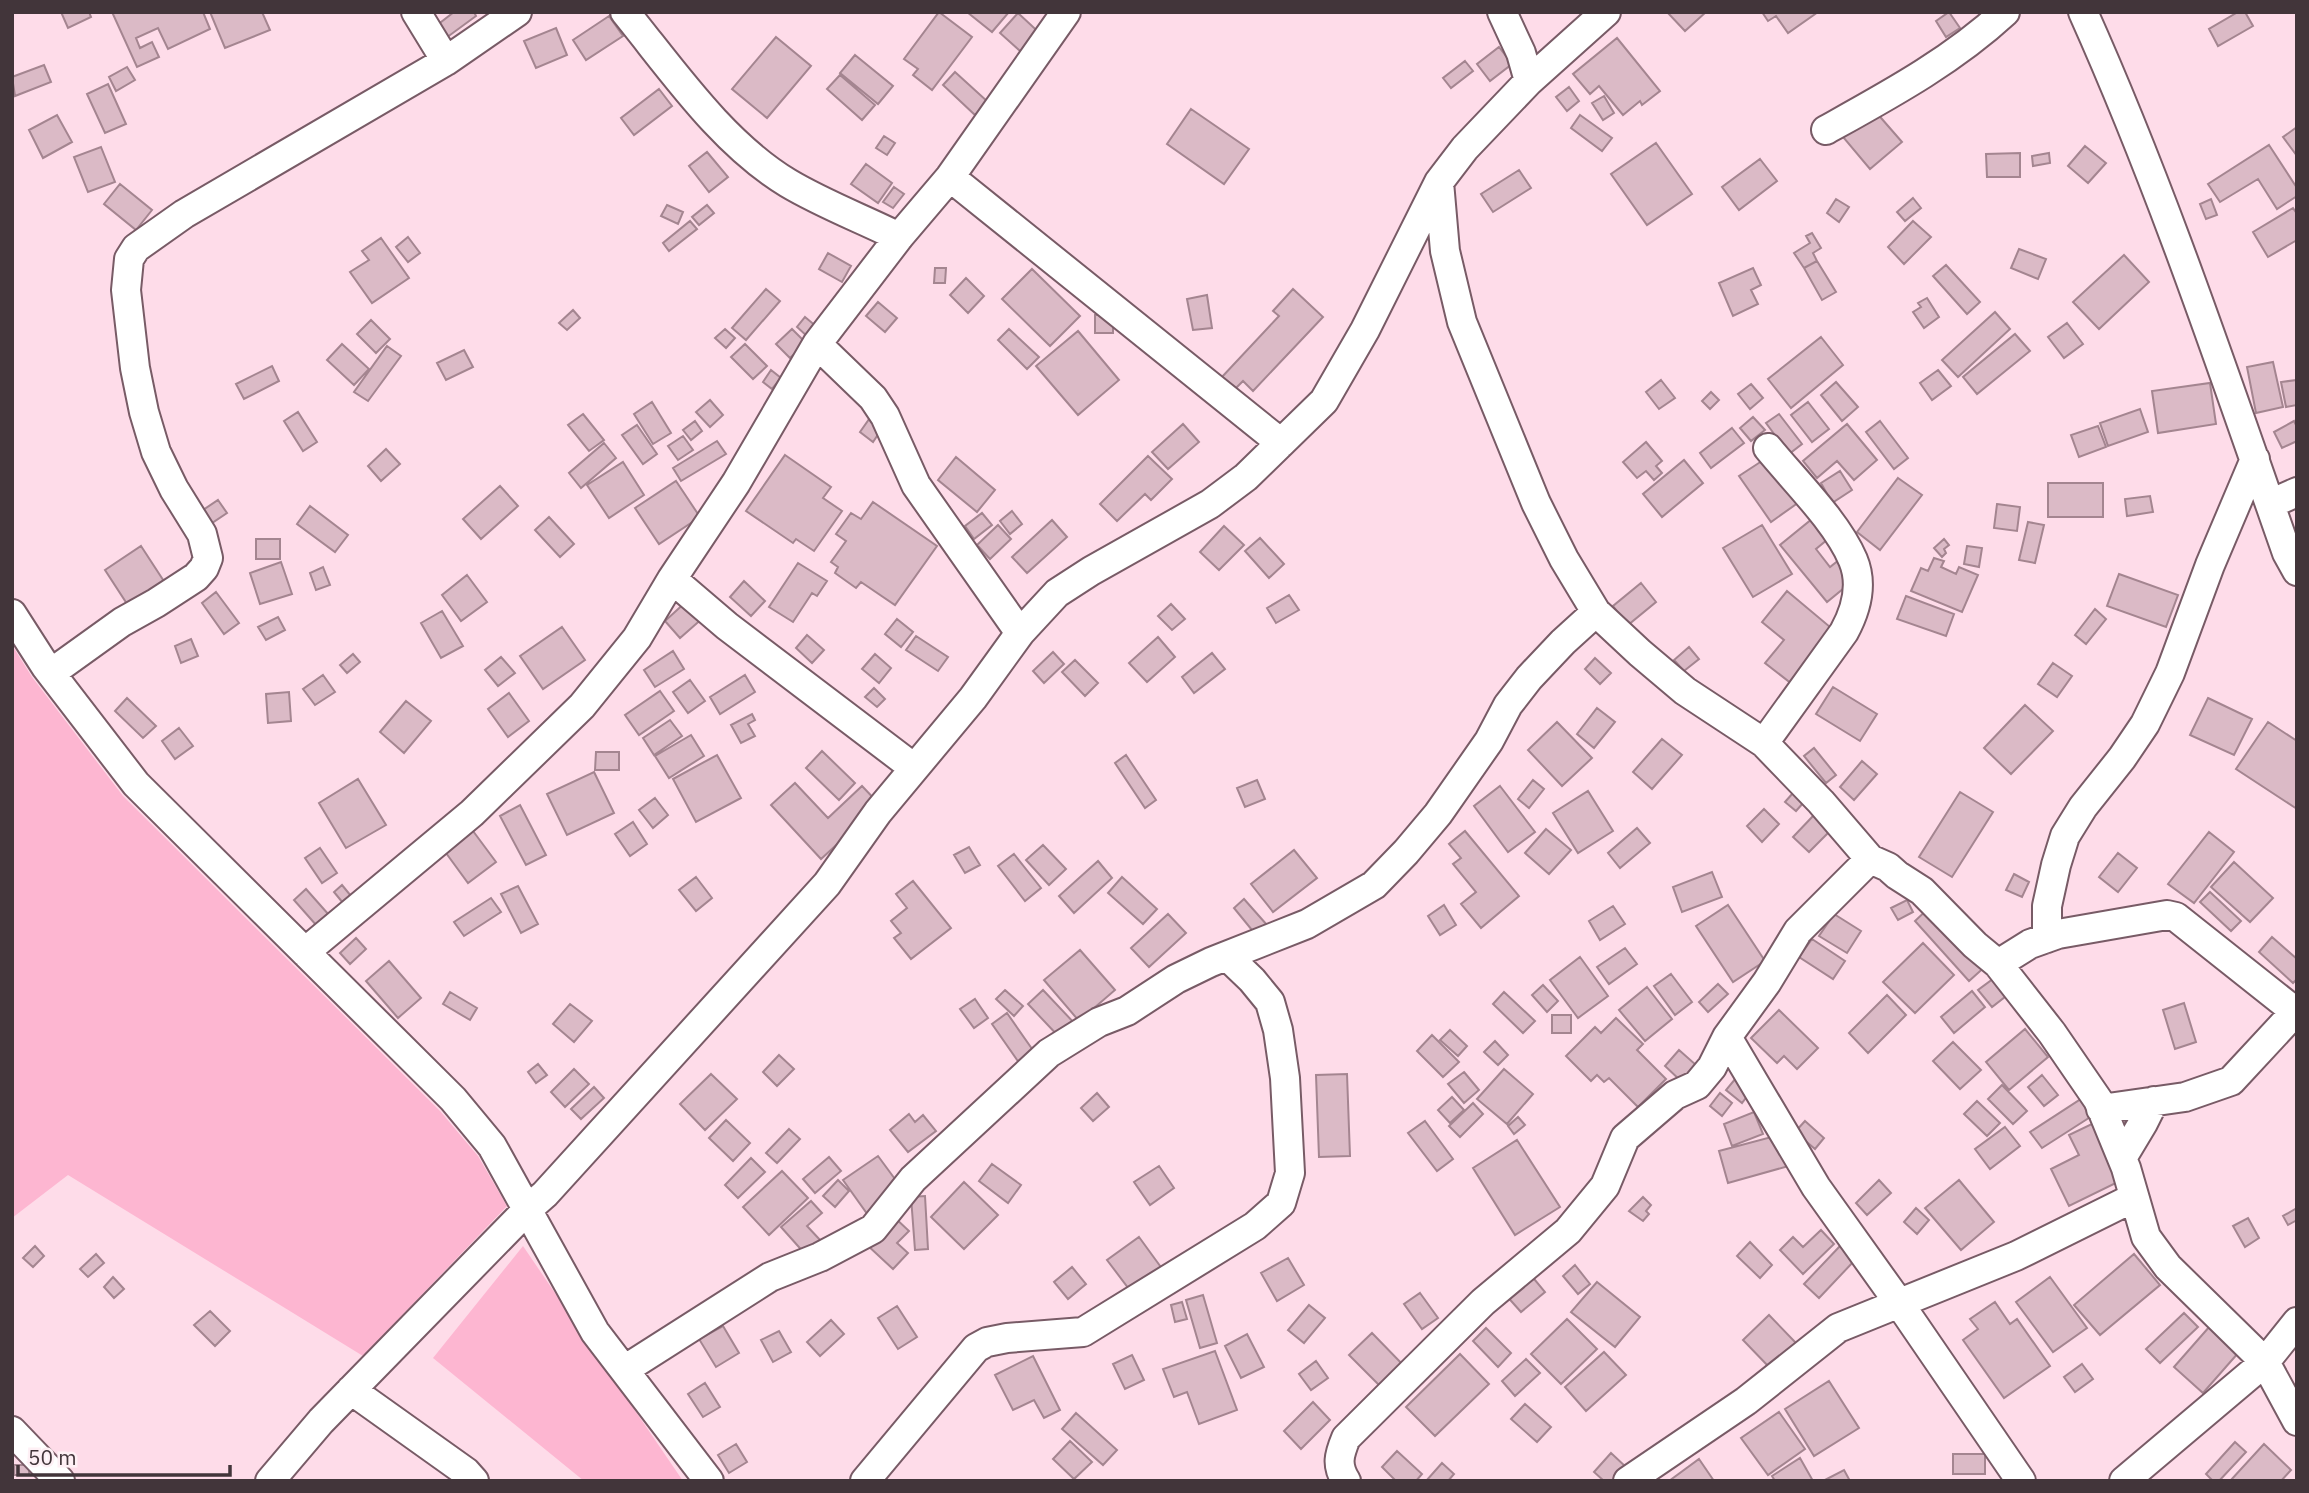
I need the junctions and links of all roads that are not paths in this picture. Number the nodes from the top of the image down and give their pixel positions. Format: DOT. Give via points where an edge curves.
graph roads {
  1 [pos="416,12"];
  2 [pos="517,12"];
  3 [pos="625,12"];
  4 [pos="1066,12"];
  5 [pos="1502,12"];
  6 [pos="1606,12"];
  7 [pos="2005,12"];
  8 [pos="2082,12"];
  9 [pos="446,61"];
  10 [pos="1529,81"];
  11 [pos="1826,130"];
  12 [pos="950,177"];
  13 [pos="1439,182"];
  14 [pos="899,237"];
  15 [pos="817,344"];
  16 [pos="1281,443"];
  17 [pos="1768,448"];
  18 [pos="2255,459"];
  19 [pos="2297,492"];
  20 [pos="2270,504"];
  21 [pos="2297,571"];
  22 [pos="672,579"];
  23 [pos="1596,612"];
  24 [pos="12,614"];
  25 [pos="1020,633"];
  26 [pos="51,673"];
  27 [pos="1764,743"];
  28 [pos="914,768"];
  29 [pos="1870,859"];
  30 [pos="2047,938"];
  31 [pos="305,952"];
  32 [pos="1228,957"];
  33 [pos="1998,964"];
  34 [pos="2296,1013"];
  35 [pos="1727,1037"];
  36 [pos="2154,1101"];
  37 [pos="2101,1109"];
  38 [pos="2122,1158"];
  39 [pos="2133,1198"];
  40 [pos="528,1209"];
  41 [pos="1899,1303"];
  42 [pos="2297,1322"];
  43 [pos="2264,1362"];
  44 [pos="624,1370"];
  45 [pos="351,1390"];
  46 [pos="2297,1421"];
  47 [pos="12,1431"];
  48 [pos="60,1481"];
  49 [pos="270,1481"];
  50 [pos="474,1481"];
  51 [pos="709,1481"];
  52 [pos="865,1481"];
  53 [pos="1346,1481"];
  54 [pos="1628,1481"];
  55 [pos="2021,1481"];
  56 [pos="2124,1481"];
  1 -- 9 [label="street"];
  2 -- 9 [label="street"];
  3 -- 14 [label="street" via="716,123 766,167"];
  4 -- 12 [label="street"];
  5 -- 10 [label="street"];
  6 -- 10 [label="street"];
  7 -- 11 [label="street" via="1966,46"];
  8 -- 18 [label="street" via="2168,218"];
  9 -- 26 [label="street" via="184,214 136,248 129,259 127,290 144,412 156,452 202,534 208,558 196,577"];
  10 -- 13 [label="street"];
  12 -- 14 [label="street"];
  12 -- 16 [label="street"];
  13 -- 16 [label="street" via="1324,401"];
  13 -- 23 [label="street" via="1445,251 1462,322 1536,503"];
  14 -- 15 [label="street"];
  15 -- 22 [label="street" via="736,483"];
  15 -- 25 [label="street" via="873,398 916,485"];
  16 -- 25 [label="street" via="1210,503 1057,593"];
  17 -- 27 [label="street" via="1832,526 1853,561 1857,599 1844,632"];
  18 -- 20 [label="street"];
  18 -- 30 [label="street" via="2170,673 2145,724 2065,836 2047,906"];
  19 -- 20 [label="street"];
  20 -- 21 [label="street"];
  22 -- 28 [label="street"];
  22 -- 31 [label="street" via="637,638 582,706 472,813"];
  23 -- 27 [label="street" via="1685,691"];
  23 -- 32 [label="street" via="1508,705 1438,814 1374,885 1307,924"];
  24 -- 26 [label="street"];
  25 -- 28 [label="street"];
  26 -- 31 [label="street" via="136,784"];
  27 -- 29 [label="street"];
  28 -- 40 [label="street" via="818,895"];
  29 -- 33 [label="street" via="1922,891"];
  29 -- 35 [label="street" via="1798,931"];
  30 -- 33 [label="street"];
  30 -- 34 [label="street" via="2176,917"];
  31 -- 40 [label="street" via="453,1099 492,1146"];
  32 -- 44 [label="street" via="1176,979 1049,1053 913,1179 873,1229 770,1276"];
  32 -- 52 [label="street" via="1270,1002 1278,1030 1290,1173 1281,1203 1255,1226 1083,1332 1007,1338 976,1348"];
  33 -- 37 [label="street" via="2052,1032"];
  34 -- 36 [label="street" via="2231,1081 2185,1097"];
  35 -- 41 [label="street" via="1816,1187"];
  35 -- 53 [label="street" via="1697,1085 1675,1095 1625,1138 1605,1186 1568,1231 1483,1302 1346,1438 1338,1462"];
  36 -- 37 [label="street"];
  36 -- 38 [label="street"];
  37 -- 38 [label="street"];
  38 -- 39 [label="street"];
  39 -- 41 [label="street" via="2016,1256"];
  39 -- 43 [label="street" via="2146,1237 2168,1267"];
  40 -- 44 [label="street" via="595,1332"];
  40 -- 45 [label="street"];
  41 -- 54 [label="street" via="1838,1328 1746,1401"];
  41 -- 55 [label="street"];
  42 -- 43 [label="street"];
  43 -- 46 [label="street"];
  43 -- 56 [label="street"];
  44 -- 51 [label="street"];
  45 -- 49 [label="street"];
  45 -- 50 [label="street"];
  47 -- 48 [label="street"];
}
